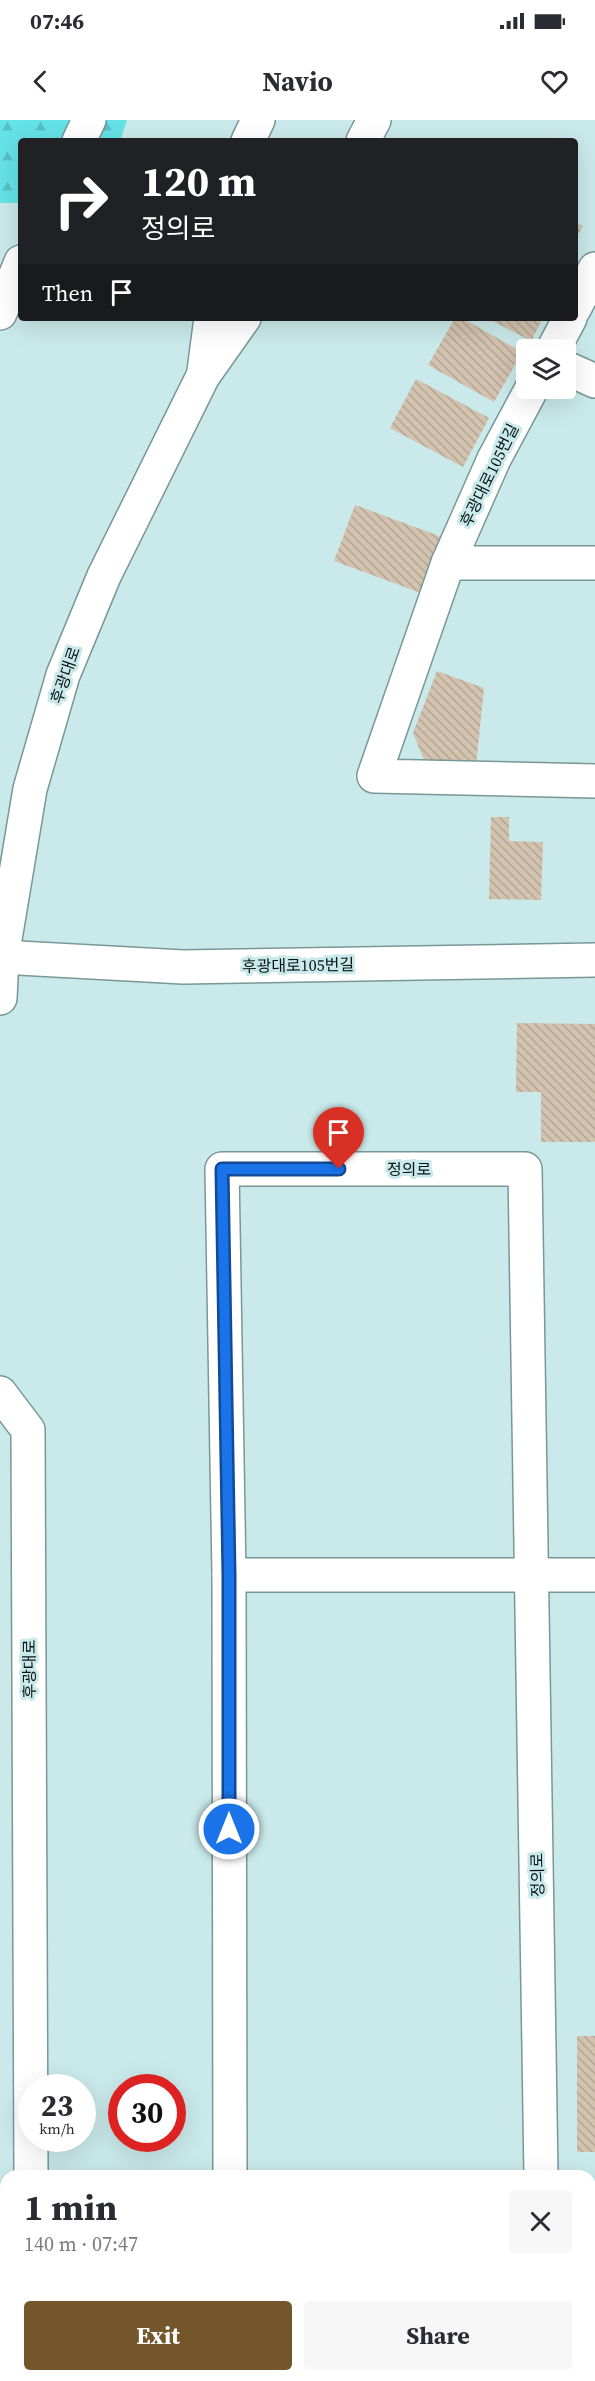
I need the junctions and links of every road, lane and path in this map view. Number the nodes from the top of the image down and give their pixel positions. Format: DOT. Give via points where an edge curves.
graph roads {
  1 [pos="89,120"];
  2 [pos="258,120"];
  3 [pos="374,120"];
  4 [pos="80,138"];
  5 [pos="249,138"];
  6 [pos="365,138"];
  7 [pos="18,269"];
  8 [pos="595,269"];
  9 [pos="578,301"];
  10 [pos="0,314"];
  11 [pos="212,321"];
  12 [pos="242,321"];
  13 [pos="568,321"];
  14 [pos="559,339"];
  15 [pos="576,372"];
  16 [pos="203,376"];
  17 [pos="595,381"];
  18 [pos="526,399"];
  19 [pos="448,562"];
  20 [pos="595,562"];
  21 [pos="595,781"];
  22 [pos="1,957"];
  23 [pos="595,960"];
  24 [pos="0,998"];
  25 [pos="0,1393"];
  26 [pos="532,1574"];
  27 [pos="229,1575"];
  28 [pos="595,1575"];
  29 [pos="31,1955"];
  30 [pos="38,2074"];
  31 [pos="44,2152"];
  32 [pos="32,2170"];
  33 [pos="45,2170"];
  34 [pos="230,2170"];
  35 [pos="541,2170"];
  1 -- 4 [label="street"];
  2 -- 5 [label="street"];
  3 -- 6 [label="street"];
  7 -- 10 [label="street"];
  8 -- 9 [label="street"];
  11 -- 16 [label="street, 후광대로"];
  12 -- 16 [label="street, 후광대로"];
  13 -- 14 [label="street"];
  15 -- 17 [label="street"];
  16 -- 22 [label="street, 후광대로" via="104,576 63,675 30,789"];
  18 -- 19 [label="street, 후광대로105번길" via="494,459"];
  19 -- 20 [label="street"];
  19 -- 21 [label="street, 후광대로105번길" via="374,776"];
  22 -- 23 [label="street, 후광대로105번길" via="183,967"];
  22 -- 24 [label="street, 후광대로"];
  25 -- 29 [label="street, 후광대로" via="28,1430"];
  26 -- 27 [label="street"];
  26 -- 27 [label="street, 정의로" via="525,1169 222,1169"];
  26 -- 28 [label="street"];
  26 -- 35 [label="street, 정의로"];
  27 -- 34 [label="street, 정의로"];
  29 -- 30 [label="street, 후광대로"];
  29 -- 32 [label="street, 후광대로"];
  31 -- 33 [label="street"];
}
